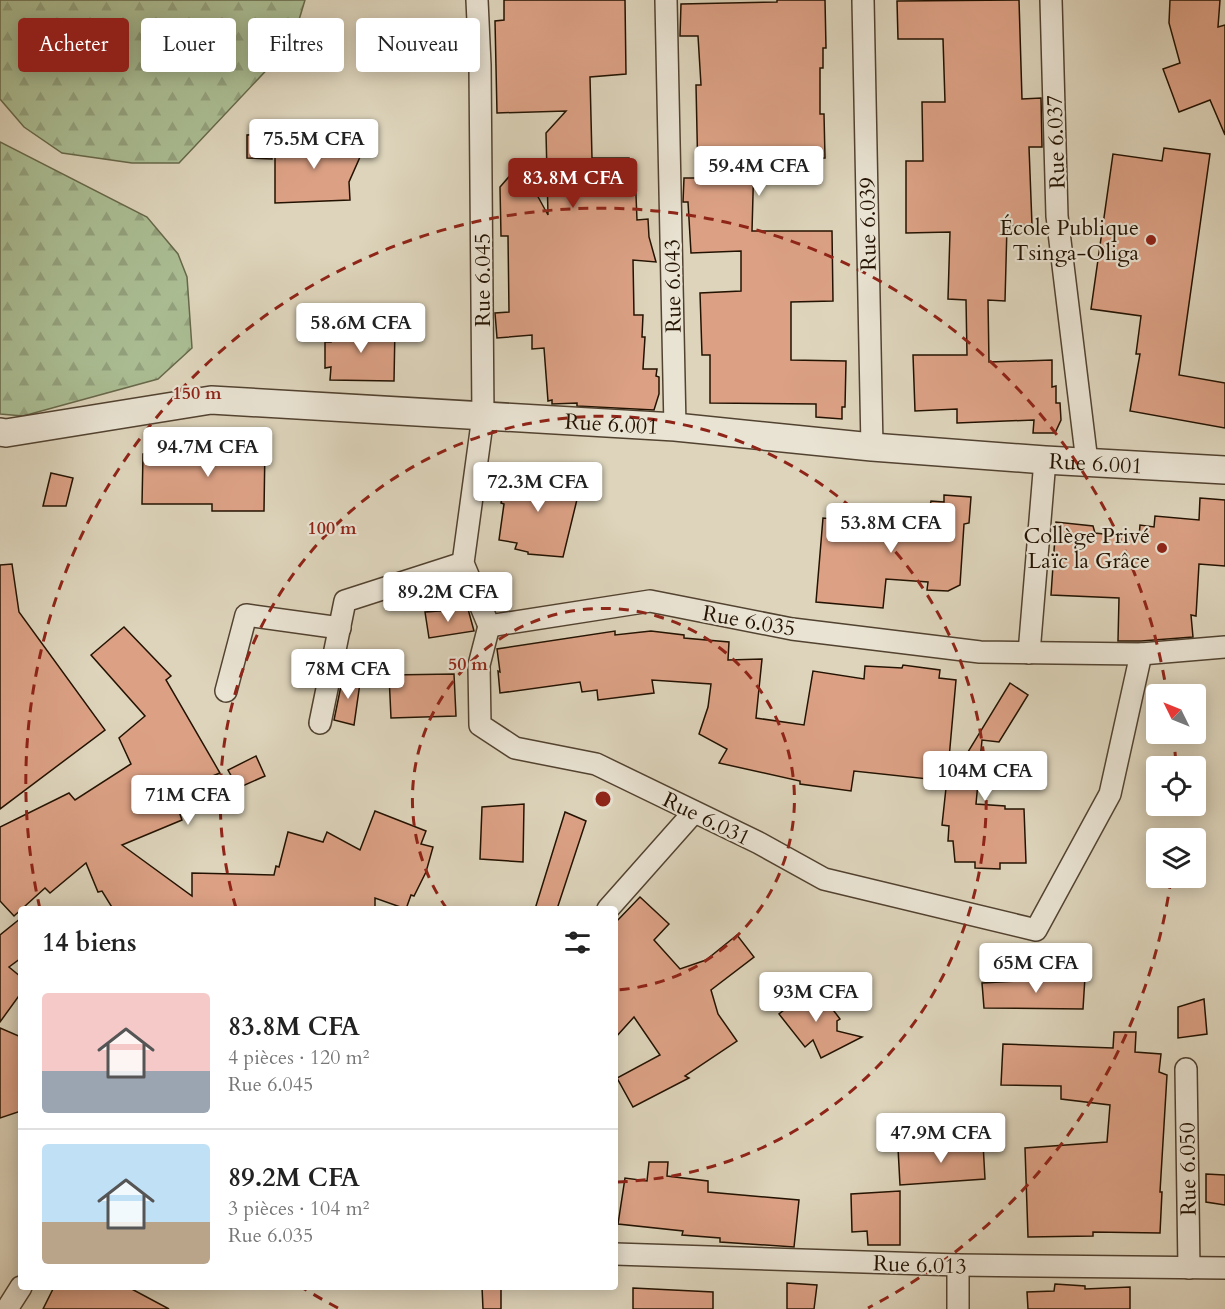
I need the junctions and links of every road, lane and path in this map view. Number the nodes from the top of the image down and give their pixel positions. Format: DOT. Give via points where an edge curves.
graph roads {
  1 [pos="477,0"];
  2 [pos="666,0"];
  3 [pos="863,0"];
  4 [pos="1051,0"];
  5 [pos="483,416"];
  6 [pos="675,427"];
  7 [pos="0,432"];
  8 [pos="872,447"];
  9 [pos="1045,460"];
  10 [pos="1087,462"];
  11 [pos="1225,470"];
  12 [pos="464,563"];
  13 [pos="489,626"];
  14 [pos="340,628"];
  15 [pos="1225,647"];
  16 [pos="1029,654"];
  17 [pos="1141,654"];
  18 [pos="226,690"];
  19 [pos="320,723"];
  20 [pos="694,812"];
  21 [pos="611,906"];
  22 [pos="1186,1069"];
  23 [pos="618,1254"];
  24 [pos="958,1265"];
  25 [pos="1189,1268"];
  26 [pos="1225,1268"];
  27 [pos="19,1290"];
  28 [pos="7,1309"];
  29 [pos="957,1309"];
  1 -- 5 [label="street, Rue 6.045"];
  2 -- 6 [label="street, Rue 6.043"];
  3 -- 8 [label="street, Rue 6.039"];
  4 -- 10 [label="street, Rue 6.037" via="1057,216"];
  5 -- 6 [label="street, Rue 6.001"];
  5 -- 7 [label="street, Rue 6.001" via="211,400"];
  5 -- 12 [label="street"];
  6 -- 8 [label="street, Rue 6.001"];
  8 -- 9 [label="street, Rue 6.001"];
  9 -- 10 [label="street, Rue 6.001"];
  9 -- 16 [label="street"];
  10 -- 11 [label="street, Rue 6.001"];
  12 -- 13 [label="street"];
  12 -- 14 [label="street" via="345,601"];
  13 -- 16 [label="street, Rue 6.035" via="650,602 792,629 980,652"];
  13 -- 20 [label="street, Rue 6.031" via="478,665 480,725 514,748 596,764"];
  14 -- 18 [label="street" via="246,615"];
  14 -- 19 [label="street"];
  15 -- 17 [label="street, Rue 6.035"];
  16 -- 17 [label="street, Rue 6.035"];
  17 -- 20 [label="street, Rue 6.031" via="1110,794 1036,930 824,879"];
  20 -- 21 [label="street"];
  22 -- 25 [label="street, Rue 6.050"];
  23 -- 24 [label="street, Rue 6.013"];
  24 -- 25 [label="street, Rue 6.013"];
  24 -- 29 [label="street"];
  25 -- 26 [label="street, Rue 6.013"];
  27 -- 28 [label="street"];
}
